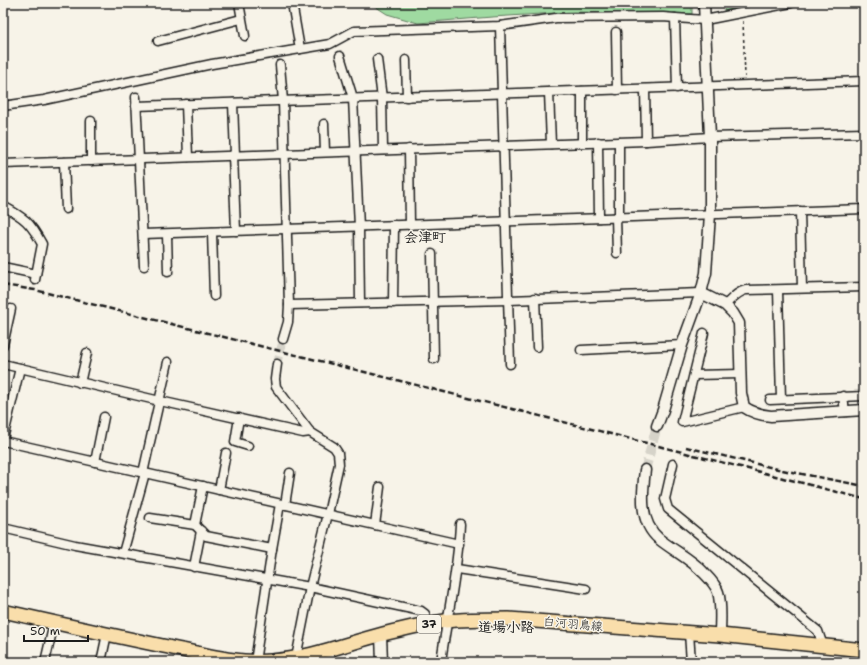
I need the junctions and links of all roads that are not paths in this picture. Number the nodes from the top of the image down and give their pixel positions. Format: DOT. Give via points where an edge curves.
graph roads {
  1 [pos="238,3"];
  2 [pos="292,3"];
  3 [pos="791,3"];
  4 [pos="705,12"];
  5 [pos="675,18"];
  6 [pos="241,19"];
  7 [pos="500,26"];
  8 [pos="616,32"];
  9 [pos="245,36"];
  10 [pos="158,41"];
  11 [pos="300,49"];
  12 [pos="340,56"];
  13 [pos="376,59"];
  14 [pos="406,60"];
  15 [pos="280,65"];
  16 [pos="864,81"];
  17 [pos="708,86"];
  18 [pos="645,88"];
  19 [pos="677,88"];
  20 [pos="617,90"];
  21 [pos="582,91"];
  22 [pos="549,92"];
  23 [pos="502,94"];
  24 [pos="407,97"];
  25 [pos="353,98"];
  26 [pos="382,98"];
  27 [pos="283,101"];
  28 [pos="233,103"];
  29 [pos="186,104"];
  30 [pos="3,106"];
  31 [pos="91,121"];
  32 [pos="324,124"];
  33 [pos="864,133"];
  34 [pos="710,137"];
  35 [pos="646,141"];
  36 [pos="598,142"];
  37 [pos="619,142"];
  38 [pos="582,143"];
  39 [pos="550,144"];
  40 [pos="504,146"];
  41 [pos="409,149"];
  42 [pos="383,150"];
  43 [pos="356,151"];
  44 [pos="325,152"];
  45 [pos="285,154"];
  46 [pos="234,156"];
  47 [pos="188,157"];
  48 [pos="138,159"];
  49 [pos="91,161"];
  50 [pos="64,162"];
  51 [pos="3,164"];
  52 [pos="3,206"];
  53 [pos="66,209"];
  54 [pos="864,209"];
  55 [pos="800,211"];
  56 [pos="710,214"];
  57 [pos="618,217"];
  58 [pos="599,218"];
  59 [pos="506,221"];
  60 [pos="394,225"];
  61 [pos="410,225"];
  62 [pos="360,227"];
  63 [pos="288,229"];
  64 [pos="236,231"];
  65 [pos="212,232"];
  66 [pos="143,234"];
  67 [pos="168,234"];
  68 [pos="617,253"];
  69 [pos="432,254"];
  70 [pos="144,266"];
  71 [pos="3,267"];
  72 [pos="168,272"];
  73 [pos="864,287"];
  74 [pos="802,288"];
  75 [pos="778,290"];
  76 [pos="701,293"];
  77 [pos="214,296"];
  78 [pos="535,298"];
  79 [pos="508,300"];
  80 [pos="434,301"];
  81 [pos="360,303"];
  82 [pos="393,303"];
  83 [pos="289,305"];
  84 [pos="725,305"];
  85 [pos="11,309"];
  86 [pos="704,333"];
  87 [pos="284,339"];
  88 [pos="3,345"];
  89 [pos="682,345"];
  90 [pos="537,347"];
  91 [pos="581,350"];
  92 [pos="87,353"];
  93 [pos="434,359"];
  94 [pos="168,362"];
  95 [pos="3,364"];
  96 [pos="278,364"];
  97 [pos="510,364"];
  98 [pos="20,368"];
  99 [pos="741,374"];
  100 [pos="694,375"];
  101 [pos="80,383"];
  102 [pos="843,396"];
  103 [pos="864,396"];
  104 [pos="781,399"];
  105 [pos="770,400"];
  106 [pos="160,402"];
  107 [pos="744,407"];
  108 [pos="864,410"];
  109 [pos="845,412"];
  110 [pos="104,417"];
  111 [pos="239,418"];
  112 [pos="657,426"];
  113 [pos="310,432"];
  114 [pos="3,440"];
  115 [pos="248,446"];
  116 [pos="226,453"];
  117 [pos="95,462"];
  118 [pos="673,464"];
  119 [pos="645,470"];
  120 [pos="144,473"];
  121 [pos="290,473"];
  122 [pos="203,486"];
  123 [pos="380,487"];
  124 [pos="219,490"];
  125 [pos="282,504"];
  126 [pos="328,514"];
  127 [pos="150,518"];
  128 [pos="460,524"];
  129 [pos="195,525"];
  130 [pos="375,525"];
  131 [pos="3,528"];
  132 [pos="201,531"];
  133 [pos="459,544"];
  134 [pos="272,549"];
  135 [pos="123,553"];
  136 [pos="194,567"];
  137 [pos="457,569"];
  138 [pos="268,580"];
  139 [pos="310,587"];
  140 [pos="586,589"];
  141 [pos="3,611"];
  142 [pos="447,621"];
  143 [pos="54,623"];
  144 [pos="429,624"];
  145 [pos="689,633"];
  146 [pos="107,634"];
  147 [pos="381,635"];
  148 [pos="720,635"];
  149 [pos="823,646"];
  150 [pos="864,650"];
  151 [pos="318,656"];
  152 [pos="296,658"];
  153 [pos="249,661"];
  154 [pos="45,662"];
  155 [pos="101,662"];
  156 [pos="333,662"];
  157 [pos="382,662"];
  158 [pos="441,662"];
  159 [pos="691,662"];
  1 -- 6 [label="street"];
  2 -- 11 [label="street"];
  3 -- 4 [label="street"];
  4 -- 5 [label="street"];
  4 -- 17 [label="street"];
  5 -- 7 [label="street" via="556,18"];
  5 -- 19 [label="street"];
  6 -- 9 [label="street"];
  6 -- 10 [label="street"];
  7 -- 11 [label="street" via="354,31 330,44"];
  7 -- 23 [label="street"];
  8 -- 20 [label="street"];
  11 -- 30 [label="street"];
  12 -- 25 [label="street"];
  13 -- 26 [label="street"];
  14 -- 24 [label="street"];
  15 -- 27 [label="street"];
  16 -- 17 [label="street"];
  17 -- 19 [label="street"];
  17 -- 34 [label="street"];
  18 -- 19 [label="street"];
  18 -- 20 [label="street"];
  18 -- 35 [label="street"];
  20 -- 21 [label="street"];
  21 -- 22 [label="street"];
  21 -- 38 [label="street"];
  22 -- 23 [label="street"];
  22 -- 39 [label="street"];
  23 -- 24 [label="street"];
  23 -- 40 [label="street"];
  24 -- 26 [label="street"];
  25 -- 26 [label="street"];
  25 -- 27 [label="street"];
  25 -- 43 [label="street"];
  26 -- 42 [label="street"];
  27 -- 28 [label="street"];
  27 -- 45 [label="street"];
  28 -- 29 [label="street"];
  28 -- 46 [label="street"];
  29 -- 47 [label="street"];
  29 -- 48 [label="street" via="136,102"];
  31 -- 49 [label="street"];
  32 -- 44 [label="street"];
  33 -- 34 [label="street"];
  34 -- 35 [label="street"];
  34 -- 56 [label="street"];
  35 -- 37 [label="street"];
  36 -- 37 [label="street"];
  36 -- 38 [label="street"];
  36 -- 58 [label="street"];
  37 -- 57 [label="street"];
  38 -- 39 [label="street"];
  39 -- 40 [label="street"];
  40 -- 41 [label="street"];
  40 -- 59 [label="street"];
  41 -- 42 [label="street"];
  41 -- 61 [label="street"];
  42 -- 43 [label="street"];
  43 -- 44 [label="street"];
  43 -- 62 [label="street"];
  44 -- 45 [label="street"];
  45 -- 46 [label="street"];
  45 -- 63 [label="street"];
  46 -- 47 [label="street"];
  46 -- 64 [label="street"];
  47 -- 48 [label="street"];
  48 -- 49 [label="street"];
  48 -- 66 [label="street"];
  49 -- 50 [label="street"];
  50 -- 51 [label="street"];
  50 -- 53 [label="street"];
  52 -- 71 [label="street" via="23,217 34,229 42,244 35,277"];
  54 -- 55 [label="street"];
  55 -- 56 [label="street"];
  55 -- 74 [label="street"];
  56 -- 57 [label="street"];
  56 -- 76 [label="street" via="706,273"];
  57 -- 58 [label="street"];
  57 -- 68 [label="street"];
  58 -- 59 [label="street"];
  59 -- 61 [label="street"];
  59 -- 79 [label="street"];
  60 -- 61 [label="street"];
  60 -- 62 [label="street"];
  60 -- 82 [label="street"];
  62 -- 63 [label="street"];
  62 -- 81 [label="street"];
  63 -- 64 [label="street"];
  63 -- 83 [label="street"];
  64 -- 65 [label="street"];
  65 -- 67 [label="street"];
  65 -- 77 [label="street"];
  66 -- 67 [label="street"];
  66 -- 70 [label="street"];
  67 -- 72 [label="street"];
  69 -- 80 [label="street"];
  73 -- 74 [label="street"];
  74 -- 75 [label="street"];
  75 -- 84 [label="street" via="741,291"];
  75 -- 104 [label="street"];
  76 -- 78 [label="street"];
  76 -- 84 [label="street"];
  76 -- 89 [label="street"];
  78 -- 79 [label="street"];
  78 -- 90 [label="street"];
  79 -- 80 [label="street"];
  79 -- 97 [label="street"];
  80 -- 82 [label="street"];
  80 -- 93 [label="street"];
  81 -- 82 [label="street"];
  81 -- 83 [label="street"];
  83 -- 87 [label="street"];
  84 -- 99 [label="street" via="739,323"];
  85 -- 88 [label="street"];
  86 -- 100 [label="street"];
  89 -- 91 [label="street"];
  89 -- 112 [label="street"];
  92 -- 101 [label="street"];
  94 -- 106 [label="street"];
  95 -- 98 [label="street"];
  96 -- 113 [label="street" via="276,387"];
  98 -- 101 [label="street"];
  98 -- 114 [label="street"];
  99 -- 100 [label="street"];
  99 -- 107 [label="street"];
  100 -- 107 [label="street" via="682,422"];
  101 -- 106 [label="street"];
  102 -- 103 [label="street"];
  102 -- 104 [label="street"];
  102 -- 109 [label="street"];
  104 -- 105 [label="street"];
  106 -- 111 [label="street"];
  106 -- 120 [label="street"];
  107 -- 109 [label="street" via="752,413 771,416"];
  108 -- 109 [label="street"];
  110 -- 117 [label="street"];
  111 -- 113 [label="street" via="303,433"];
  111 -- 115 [label="street" via="235,442"];
  113 -- 126 [label="street" via="334,447 338,453 339,464"];
  114 -- 117 [label="street"];
  116 -- 124 [label="street"];
  117 -- 120 [label="street"];
  118 -- 149 [label="street" via="665,499 668,510 818,631"];
  119 -- 148 [label="street" via="642,490 643,511 648,524 659,539 698,566 711,580 720,600"];
  120 -- 122 [label="street"];
  120 -- 135 [label="street"];
  121 -- 125 [label="street"];
  122 -- 124 [label="street"];
  122 -- 129 [label="street"];
  123 -- 130 [label="street"];
  124 -- 125 [label="street"];
  125 -- 126 [label="street"];
  125 -- 134 [label="street"];
  126 -- 130 [label="street"];
  126 -- 139 [label="street"];
  127 -- 129 [label="street"];
  128 -- 133 [label="street"];
  129 -- 132 [label="street"];
  130 -- 133 [label="street"];
  131 -- 135 [label="street"];
  132 -- 134 [label="street" via="206,536"];
  132 -- 136 [label="street"];
  133 -- 137 [label="street"];
  134 -- 138 [label="street"];
  135 -- 136 [label="street"];
  136 -- 138 [label="street"];
  137 -- 140 [label="street"];
  137 -- 142 [label="street"];
  138 -- 139 [label="street"];
  138 -- 153 [label="street"];
  139 -- 144 [label="street" via="422,611"];
  139 -- 152 [label="street"];
  141 -- 143 [label="main road, 白河羽鳥線 / 37"];
  142 -- 144 [label="main road, 白河羽鳥線 / 37"];
  142 -- 145 [label="main road, 白河羽鳥線 / 37" via="508,619"];
  142 -- 158 [label="street"];
  143 -- 146 [label="main road, 白河羽鳥線 / 37"];
  143 -- 154 [label="street"];
  144 -- 147 [label="main road, 白河羽鳥線 / 37"];
  145 -- 148 [label="main road, 白河羽鳥線 / 37"];
  145 -- 159 [label="street"];
  146 -- 153 [label="main road, 白河羽鳥線 / 37"];
  146 -- 155 [label="street"];
  147 -- 151 [label="main road, 白河羽鳥線 / 37"];
  147 -- 157 [label="street"];
  148 -- 149 [label="main road, 白河羽鳥線 / 37"];
  149 -- 150 [label="main road, 白河羽鳥線 / 37"];
  151 -- 152 [label="main road, 白河羽鳥線 / 37"];
  151 -- 156 [label="street"];
  152 -- 153 [label="main road, 白河羽鳥線 / 37"];
}
